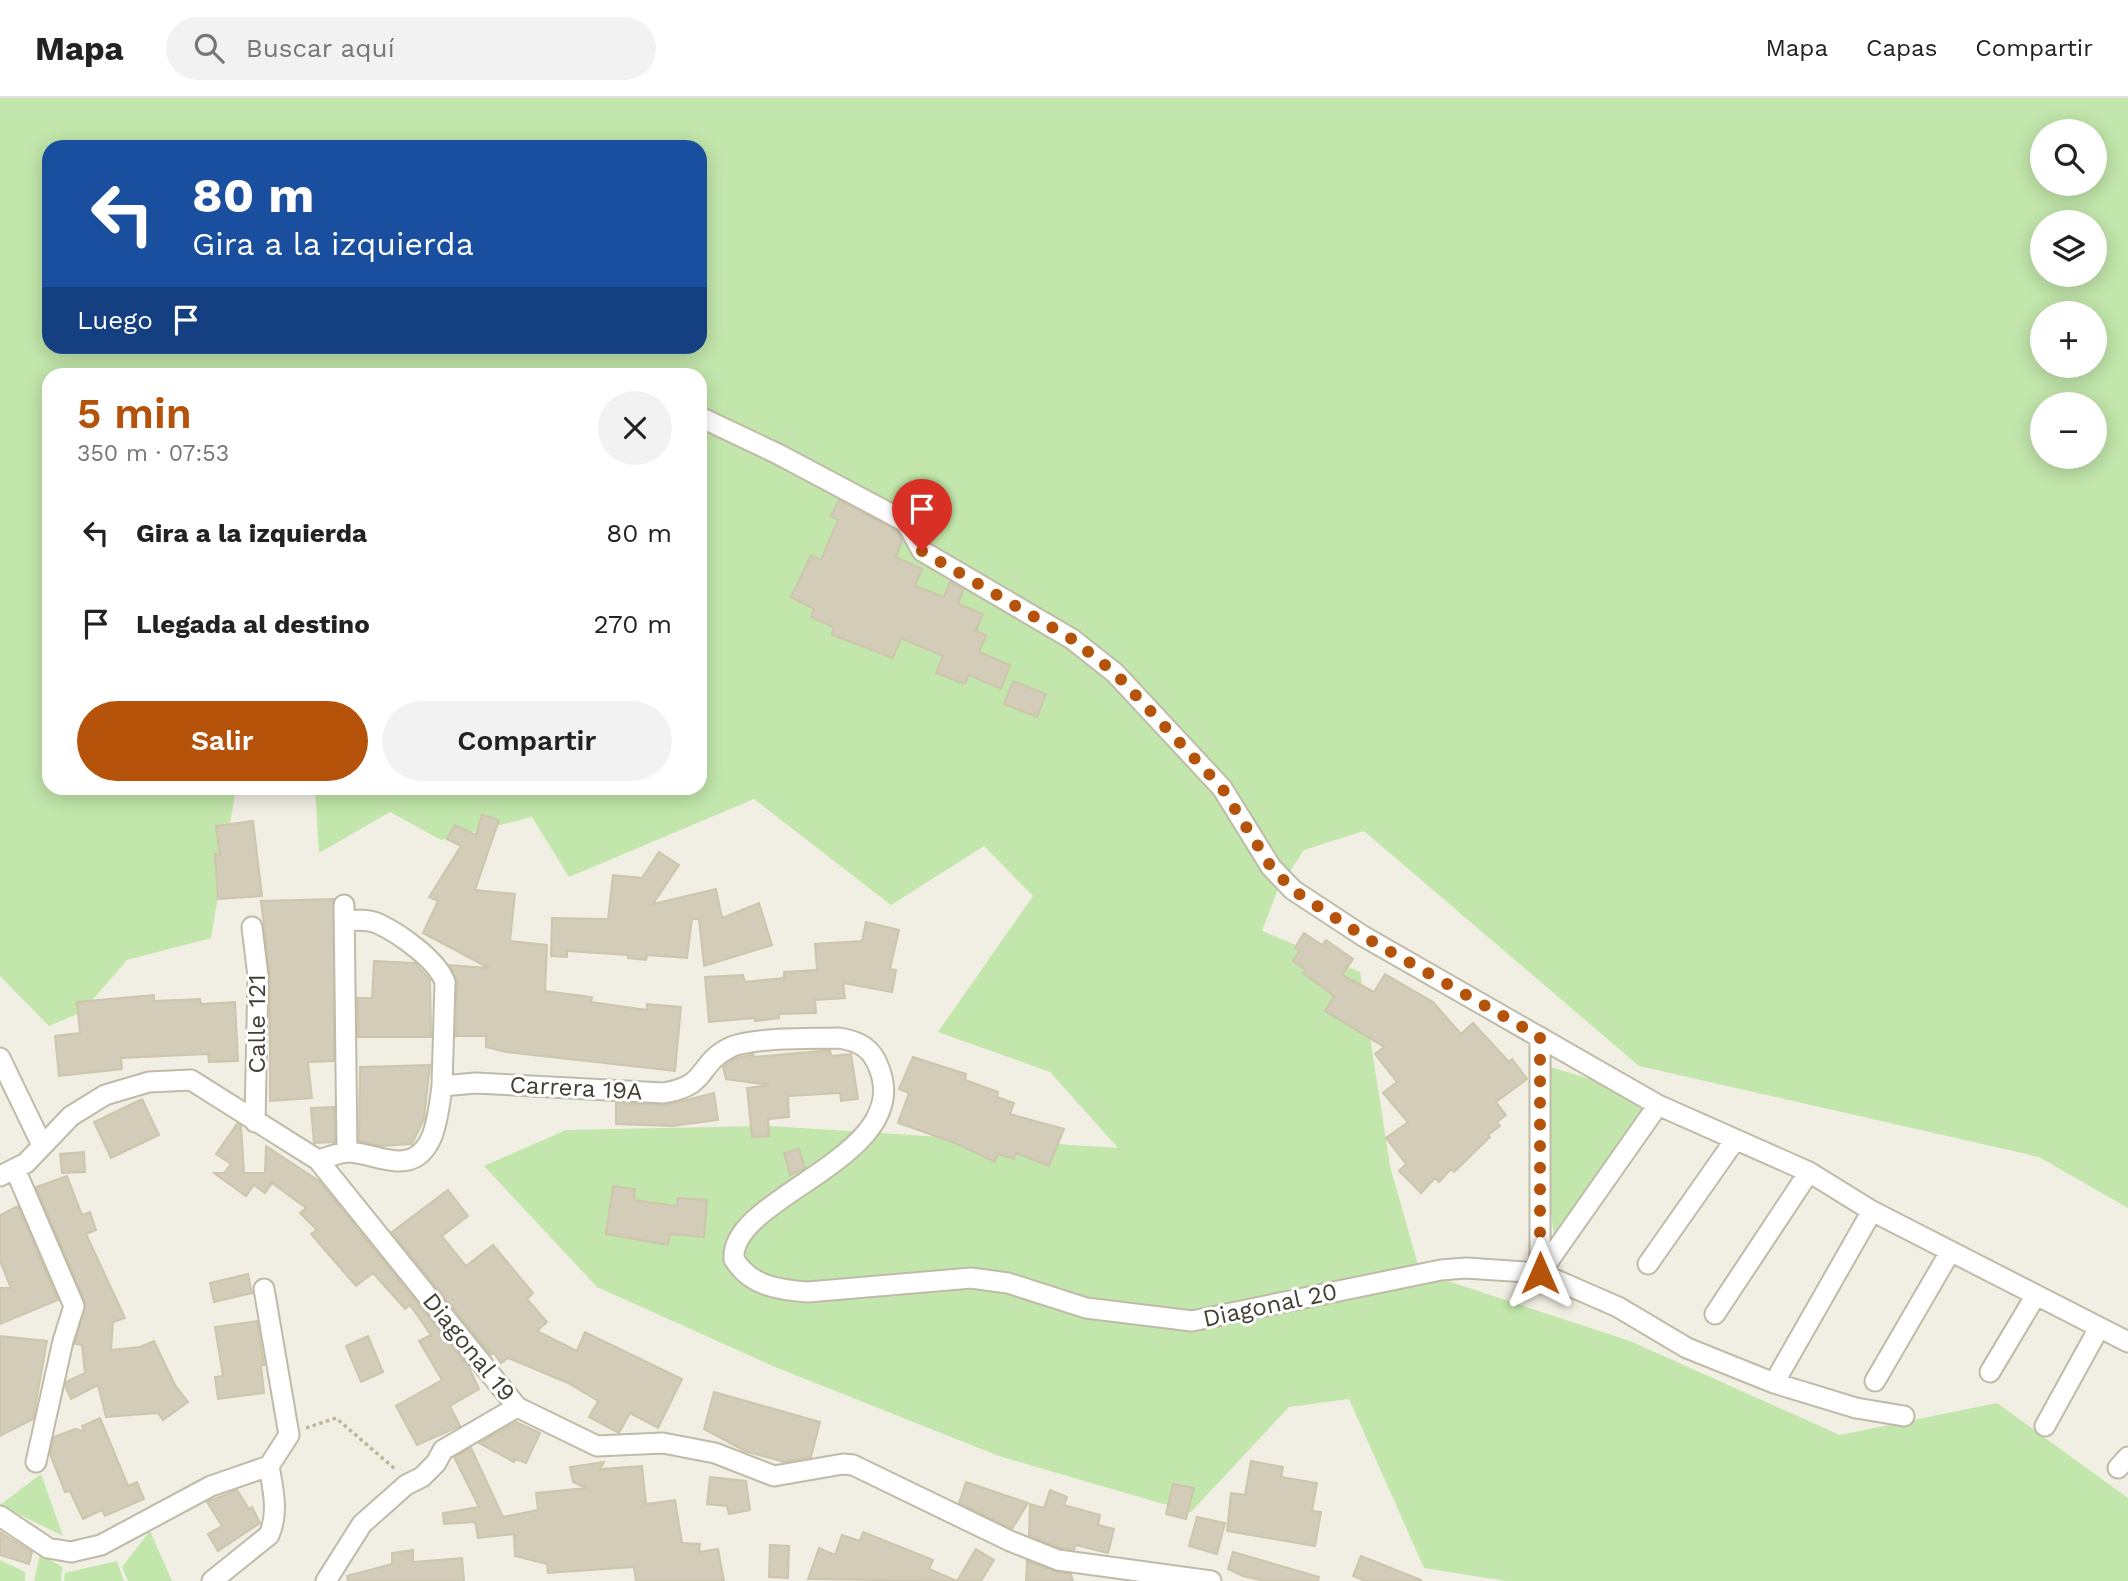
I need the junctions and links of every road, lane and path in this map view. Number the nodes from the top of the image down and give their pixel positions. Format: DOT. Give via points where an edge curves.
graph roads {
  1 [pos="707,420"];
  2 [pos="252,927"];
  3 [pos="1540,1037"];
  4 [pos="868,1049"];
  5 [pos="0,1058"];
  6 [pos="442,1086"];
  7 [pos="1657,1105"];
  8 [pos="255,1122"];
  9 [pos="1735,1140"];
  10 [pos="42,1145"];
  11 [pos="347,1152"];
  12 [pos="318,1160"];
  13 [pos="1809,1172"];
  14 [pos="8,1173"];
  15 [pos="1872,1211"];
  16 [pos="1950,1252"];
  17 [pos="1648,1265"];
  18 [pos="1540,1273"];
  19 [pos="264,1289"];
  20 [pos="2036,1294"];
  21 [pos="1714,1314"];
  22 [pos="2099,1328"];
  23 [pos="2128,1342"];
  24 [pos="1990,1372"];
  25 [pos="1875,1381"];
  26 [pos="1774,1383"];
  27 [pos="517,1407"];
  28 [pos="1904,1416"];
  29 [pos="2045,1426"];
  30 [pos="289,1434"];
  31 [pos="36,1462"];
  32 [pos="269,1466"];
  33 [pos="406,1485"];
  34 [pos="0,1516"];
  35 [pos="212,1581"];
  36 [pos="326,1581"];
  37 [pos="1211,1581"];
  1 -- 3 [label="street" via="906,523 922,551 1072,639 1115,673 1222,788 1271,867 1293,890 1363,936"];
  2 -- 8 [label="street, Calle 121" via="258,976"];
  3 -- 7 [label="street"];
  3 -- 18 [label="street"];
  4 -- 6 [label="street, Carrera 19A" via="839,1038 732,1045 692,1086 664,1093 476,1083"];
  4 -- 18 [label="street, Diagonal 20" via="882,1074 883,1090 870,1129 738,1238 734,1259 748,1276 775,1287 808,1292 971,1278 1008,1283 1086,1308 1192,1321 1441,1270"];
  5 -- 10 [label="street"];
  6 -- 11 [label="street" via="434,1134 422,1153 400,1161"];
  6 -- 11 [label="street" via="446,982 442,973 430,958 377,923 345,913"];
  7 -- 9 [label="street"];
  7 -- 18 [label="street"];
  8 -- 10 [label="street, Diagonal 19" via="191,1080 176,1078 105,1095 71,1116"];
  8 -- 12 [label="street, Diagonal 19"];
  9 -- 13 [label="street"];
  9 -- 17 [label="street"];
  10 -- 14 [label="street" via="26,1163"];
  11 -- 12 [label="street"];
  12 -- 27 [label="street, Diagonal 19"];
  13 -- 15 [label="street"];
  13 -- 21 [label="street"];
  14 -- 31 [label="street" via="74,1306"];
  15 -- 16 [label="street"];
  15 -- 26 [label="street"];
  16 -- 20 [label="street"];
  16 -- 25 [label="street"];
  18 -- 26 [label="street, Diagonal 20" via="1618,1307 1687,1348"];
  19 -- 30 [label="street"];
  20 -- 22 [label="street"];
  20 -- 24 [label="street"];
  22 -- 23 [label="street"];
  22 -- 29 [label="street"];
  26 -- 28 [label="street, Diagonal 20" via="1856,1408"];
  27 -- 33 [label="street" via="443,1450 422,1477"];
  27 -- 37 [label="street, Diagonal 19" via="597,1446 663,1443 715,1453 774,1476 853,1465 1058,1560"];
  30 -- 32 [label="street"];
  30 -- 33 [label="path" via="335,1418 390,1461"];
  32 -- 34 [label="street" via="211,1486 101,1545 71,1552 48,1548"];
  32 -- 35 [label="street" via="274,1525 269,1535"];
  33 -- 36 [label="street" via="362,1524"];
}
